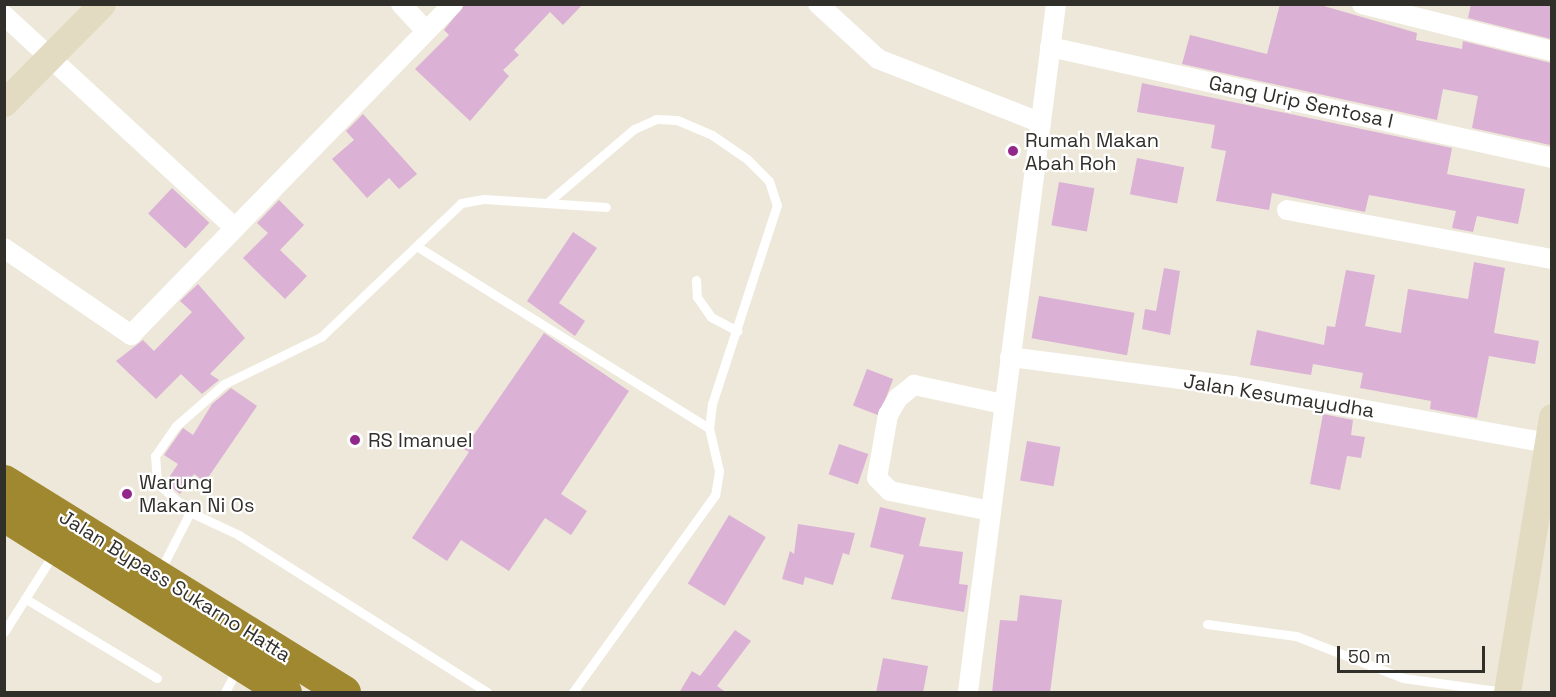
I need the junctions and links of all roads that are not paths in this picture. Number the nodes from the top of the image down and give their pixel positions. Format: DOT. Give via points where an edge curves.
graph roads {
  1 [pos="102,4"];
  2 [pos="401,4"];
  3 [pos="453,4"];
  4 [pos="818,4"];
  5 [pos="1056,4"];
  6 [pos="1362,4"];
  7 [pos="4,15"];
  8 [pos="426,30"];
  9 [pos="1050,47"];
  10 [pos="1551,51"];
  11 [pos="48,59"];
  12 [pos="4,103"];
  13 [pos="1041,123"];
  14 [pos="1551,158"];
  15 [pos="547,203"];
  16 [pos="606,207"];
  17 [pos="1287,210"];
  18 [pos="235,228"];
  19 [pos="418,247"];
  20 [pos="4,248"];
  21 [pos="1551,259"];
  22 [pos="696,280"];
  23 [pos="737,331"];
  24 [pos="1010,357"];
  25 [pos="1003,404"];
  26 [pos="1551,417"];
  27 [pos="709,428"];
  28 [pos="1548,448"];
  29 [pos="4,481"];
  30 [pos="190,512"];
  31 [pos="991,512"];
  32 [pos="4,515"];
  33 [pos="57,547"];
  34 [pos="158,574"];
  35 [pos="26,599"];
  36 [pos="1207,624"];
  37 [pos="4,632"];
  38 [pos="157,678"];
  39 [pos="232,679"];
  40 [pos="341,691"];
  41 [pos="1507,692"];
  42 [pos="285,693"];
  43 [pos="487,693"];
  44 [pos="573,693"];
  45 [pos="968,693"];
  1 -- 11 [label="main road"];
  2 -- 8 [label="street"];
  3 -- 8 [label="street"];
  4 -- 13 [label="street" via="878,59"];
  5 -- 9 [label="street"];
  6 -- 10 [label="street"];
  7 -- 11 [label="street"];
  8 -- 18 [label="street"];
  9 -- 13 [label="street"];
  9 -- 14 [label="street, Gang Urip Sentosa I"];
  11 -- 12 [label="main road"];
  11 -- 18 [label="street"];
  13 -- 24 [label="street"];
  15 -- 16 [label="lane"];
  15 -- 19 [label="lane" via="484,199 461,202 438,220"];
  15 -- 23 [label="lane" via="634,129 656,119 677,120 712,135 747,159 768,181 777,205"];
  17 -- 21 [label="street"];
  18 -- 20 [label="street" via="131,335"];
  19 -- 27 [label="lane"];
  19 -- 30 [label="lane" via="321,337 224,384 176,426 155,456 153,469 161,489"];
  22 -- 23 [label="lane" via="697,297 711,317"];
  23 -- 27 [label="lane"];
  24 -- 25 [label="street"];
  24 -- 28 [label="street, Jalan Kesumayudha" via="1234,386"];
  25 -- 31 [label="street"];
  25 -- 31 [label="street" via="914,385 898,398 888,415 877,478 890,491"];
  26 -- 28 [label="main road"];
  27 -- 44 [label="lane" via="719,471 715,495"];
  28 -- 41 [label="main road"];
  29 -- 34 [label="highway, Jalan Bypass Sukarno Hatta"];
  30 -- 34 [label="lane"];
  30 -- 43 [label="lane" via="239,535"];
  31 -- 45 [label="street"];
  32 -- 33 [label="highway, Jalan Bypass Sukarno Hatta"];
  33 -- 35 [label="lane"];
  33 -- 39 [label="highway, Jalan Bypass Sukarno Hatta"];
  34 -- 40 [label="highway, Jalan Bypass Sukarno Hatta"];
  35 -- 37 [label="lane"];
  35 -- 38 [label="lane"];
  36 -- 41 [label="lane" via="1296,636 1403,678"];
  39 -- 42 [label="highway, Jalan Bypass Sukarno Hatta"];
}
